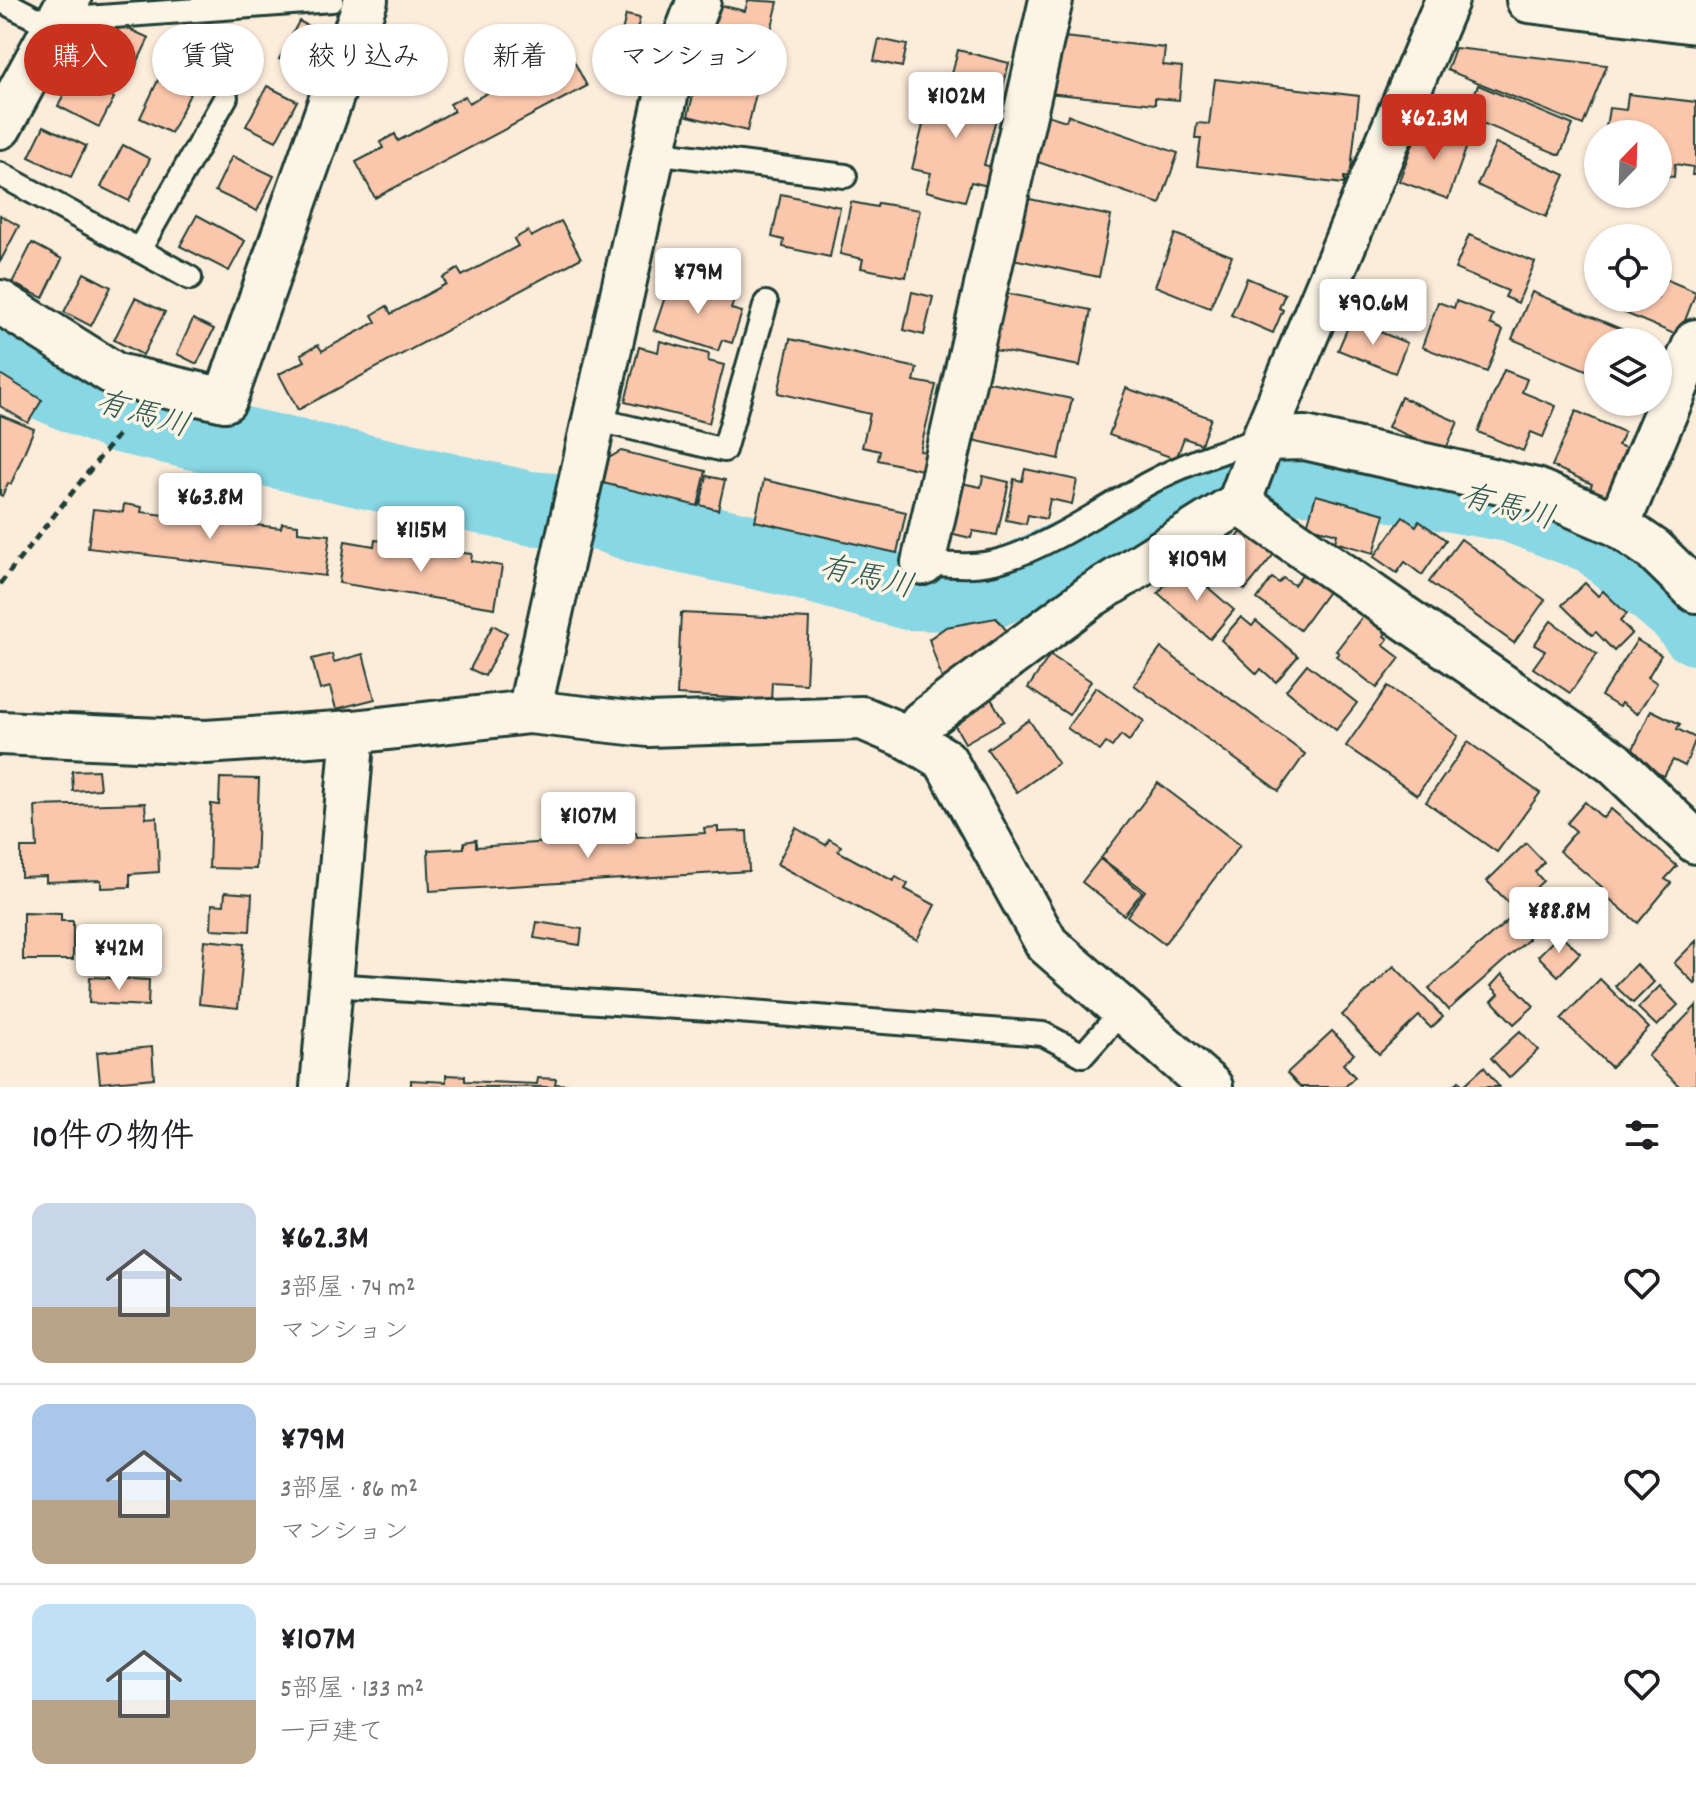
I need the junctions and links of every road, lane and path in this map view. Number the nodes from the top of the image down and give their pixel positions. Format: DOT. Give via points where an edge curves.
graph roads {
  1 [pos="0,0"];
  2 [pos="332,0"];
  3 [pos="366,0"];
  4 [pos="699,0"];
  5 [pos="1051,0"];
  6 [pos="1447,0"];
  7 [pos="1529,0"];
  8 [pos="64,10"];
  9 [pos="1696,21"];
  10 [pos="226,97"];
  11 [pos="0,127"];
  12 [pos="653,152"];
  13 [pos="0,174"];
  14 [pos="845,176"];
  15 [pos="139,250"];
  16 [pos="190,278"];
  17 [pos="0,302"];
  18 [pos="766,303"];
  19 [pos="1696,341"];
  20 [pos="594,419"];
  21 [pos="120,432"];
  22 [pos="1250,474"];
  23 [pos="1618,525"];
  24 [pos="923,563"];
  25 [pos="0,584"];
  26 [pos="1696,591"];
  27 [pos="529,712"];
  28 [pos="353,732"];
  29 [pos="0,733"];
  30 [pos="911,739"];
  31 [pos="1696,842"];
  32 [pos="331,985"];
  33 [pos="1123,1010"];
  34 [pos="322,1087"];
  35 [pos="1211,1087"];
  1 -- 8 [label="lane" via="35,18"];
  2 -- 8 [label="lane"];
  3 -- 17 [label="street" via="225,400 116,375"];
  4 -- 12 [label="street" via="671,74"];
  5 -- 24 [label="street"];
  6 -- 22 [label="street"];
  7 -- 9 [label="street"];
  8 -- 11 [label="street"];
  10 -- 15 [label="lane"];
  12 -- 14 [label="lane"];
  12 -- 20 [label="street"];
  13 -- 15 [label="lane"];
  15 -- 16 [label="lane"];
  18 -- 20 [label="lane" via="724,450"];
  19 -- 23 [label="street"];
  20 -- 27 [label="street"];
  21 -- 25 [label="path"];
  22 -- 23 [label="street" via="1305,438 1536,490"];
  22 -- 24 [label="lane" via="1232,448 1176,470 1003,560 971,566"];
  22 -- 30 [label="street" via="922,722"];
  22 -- 31 [label="street" via="1614,763"];
  23 -- 26 [label="street" via="1654,550"];
  27 -- 28 [label="street"];
  27 -- 30 [label="street" via="648,725 862,718"];
  28 -- 29 [label="street" via="206,742"];
  28 -- 32 [label="street"];
  30 -- 33 [label="street" via="945,760 1047,944"];
  32 -- 33 [label="lane" via="1043,1034 1083,1055"];
  32 -- 34 [label="street"];
  33 -- 35 [label="street"];
}
